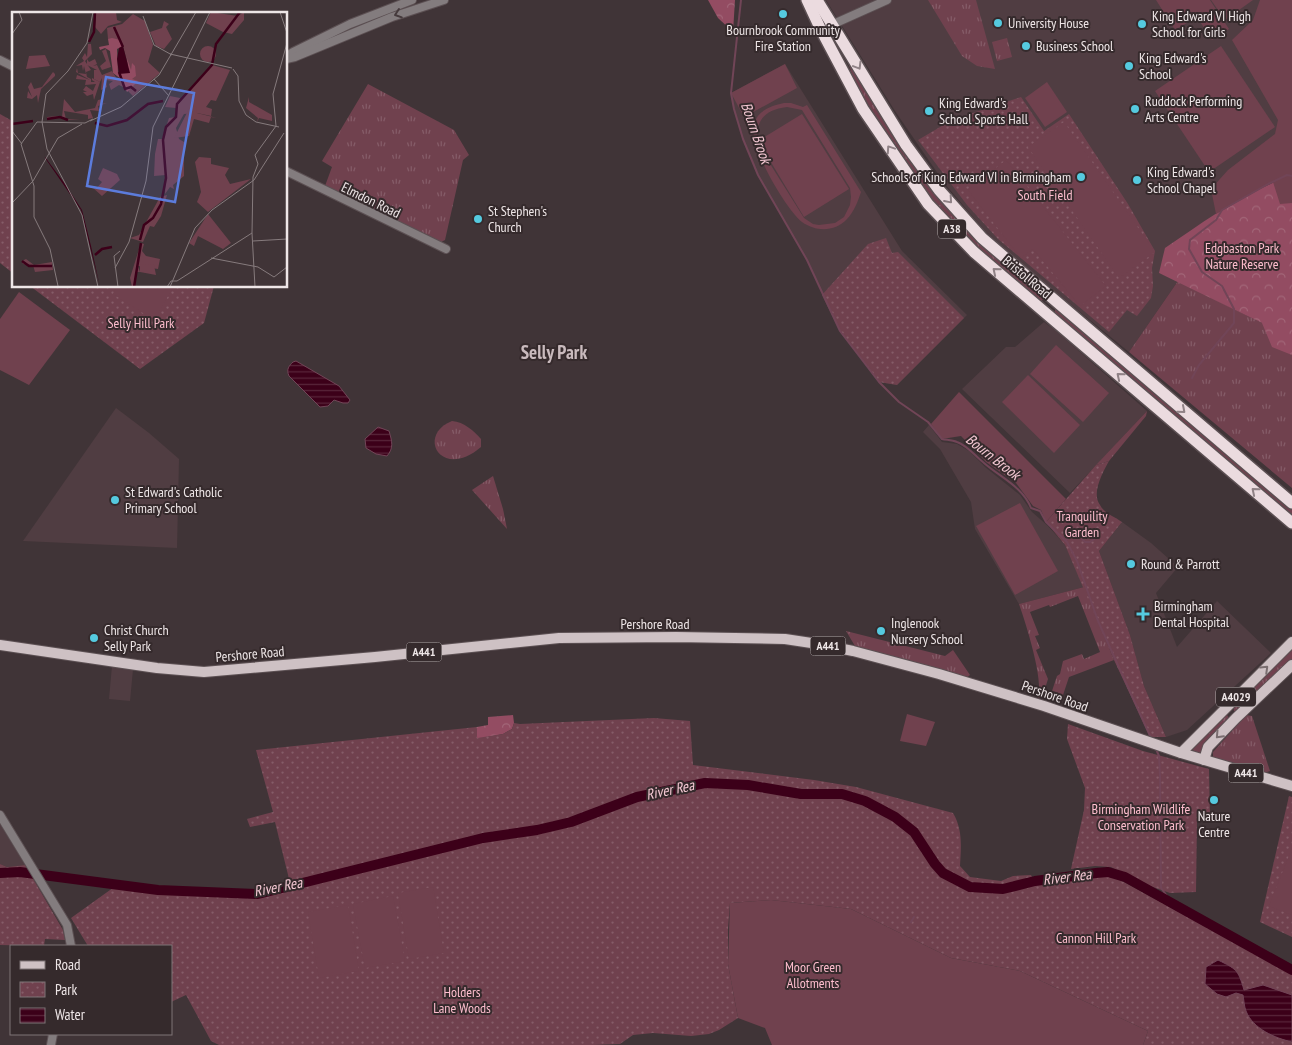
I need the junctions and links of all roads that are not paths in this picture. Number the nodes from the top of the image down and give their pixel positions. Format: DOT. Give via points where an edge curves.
graph roads {
  1 [pos="412,0"];
  2 [pos="444,0"];
  3 [pos="807,0"];
  4 [pos="816,0"];
  5 [pos="886,0"];
  6 [pos="431,2"];
  7 [pos="832,25"];
  8 [pos="820,28"];
  9 [pos="288,56"];
  10 [pos="288,58"];
  11 [pos="0,60"];
  12 [pos="12,66"];
  13 [pos="853,90"];
  14 [pos="288,172"];
  15 [pos="446,249"];
  16 [pos="1053,299"];
  17 [pos="1044,311"];
  18 [pos="1075,318"];
  19 [pos="1069,332"];
  20 [pos="1292,503"];
  21 [pos="1292,523"];
  22 [pos="1292,642"];
  23 [pos="0,645"];
  24 [pos="1292,665"];
  25 [pos="1227,706"];
  26 [pos="1236,718"];
  27 [pos="1181,753"];
  28 [pos="1204,760"];
  29 [pos="1292,786"];
  30 [pos="0,816"];
  31 [pos="71,945"];
  1 -- 9 [label="street" via="350,24"];
  2 -- 6 [label="street"];
  3 -- 8 [label="highway, Bristol Road / A38"];
  4 -- 7 [label="highway, Bristol Road / A38"];
  5 -- 7 [label="street"];
  6 -- 10 [label="street, one-way"];
  7 -- 8 [label="street"];
  7 -- 13 [label="highway" via="828,33 850,75"];
  7 -- 16 [label="highway, Bristol Road / A38, one-way" via="906,145 939,190 982,238"];
  8 -- 13 [label="highway, Bristol Road / A38"];
  11 -- 12 [label="street"];
  17 -- 13 [label="highway, Bristol Road / A38, one-way" via="974,252 928,204"];
  14 -- 15 [label="street, Elmdon Road"];
  16 -- 17 [label="highway"];
  16 -- 18 [label="highway, Bristol Road / A38"];
  17 -- 19 [label="highway, Bristol Road / A38"];
  18 -- 19 [label="highway" via="1074,327"];
  18 -- 20 [label="highway, Bristol Road / A38, one-way"];
  21 -- 19 [label="highway, Bristol Road / A38, one-way"];
  25 -- 22 [label="main road, A4029, one-way"];
  23 -- 27 [label="main road, Pershore Road / A441" via="204,672 559,638 785,640 853,651 933,672"];
  24 -- 26 [label="main road, A4029"];
  25 -- 26 [label="main road"];
  25 -- 27 [label="main road, A4029"];
  26 -- 28 [label="main road, A4029, one-way" via="1208,747"];
  27 -- 28 [label="main road, Pershore Road / A441"];
  28 -- 29 [label="main road, Pershore Road / A441"];
  30 -- 31 [label="street" via="67,925"];
}
